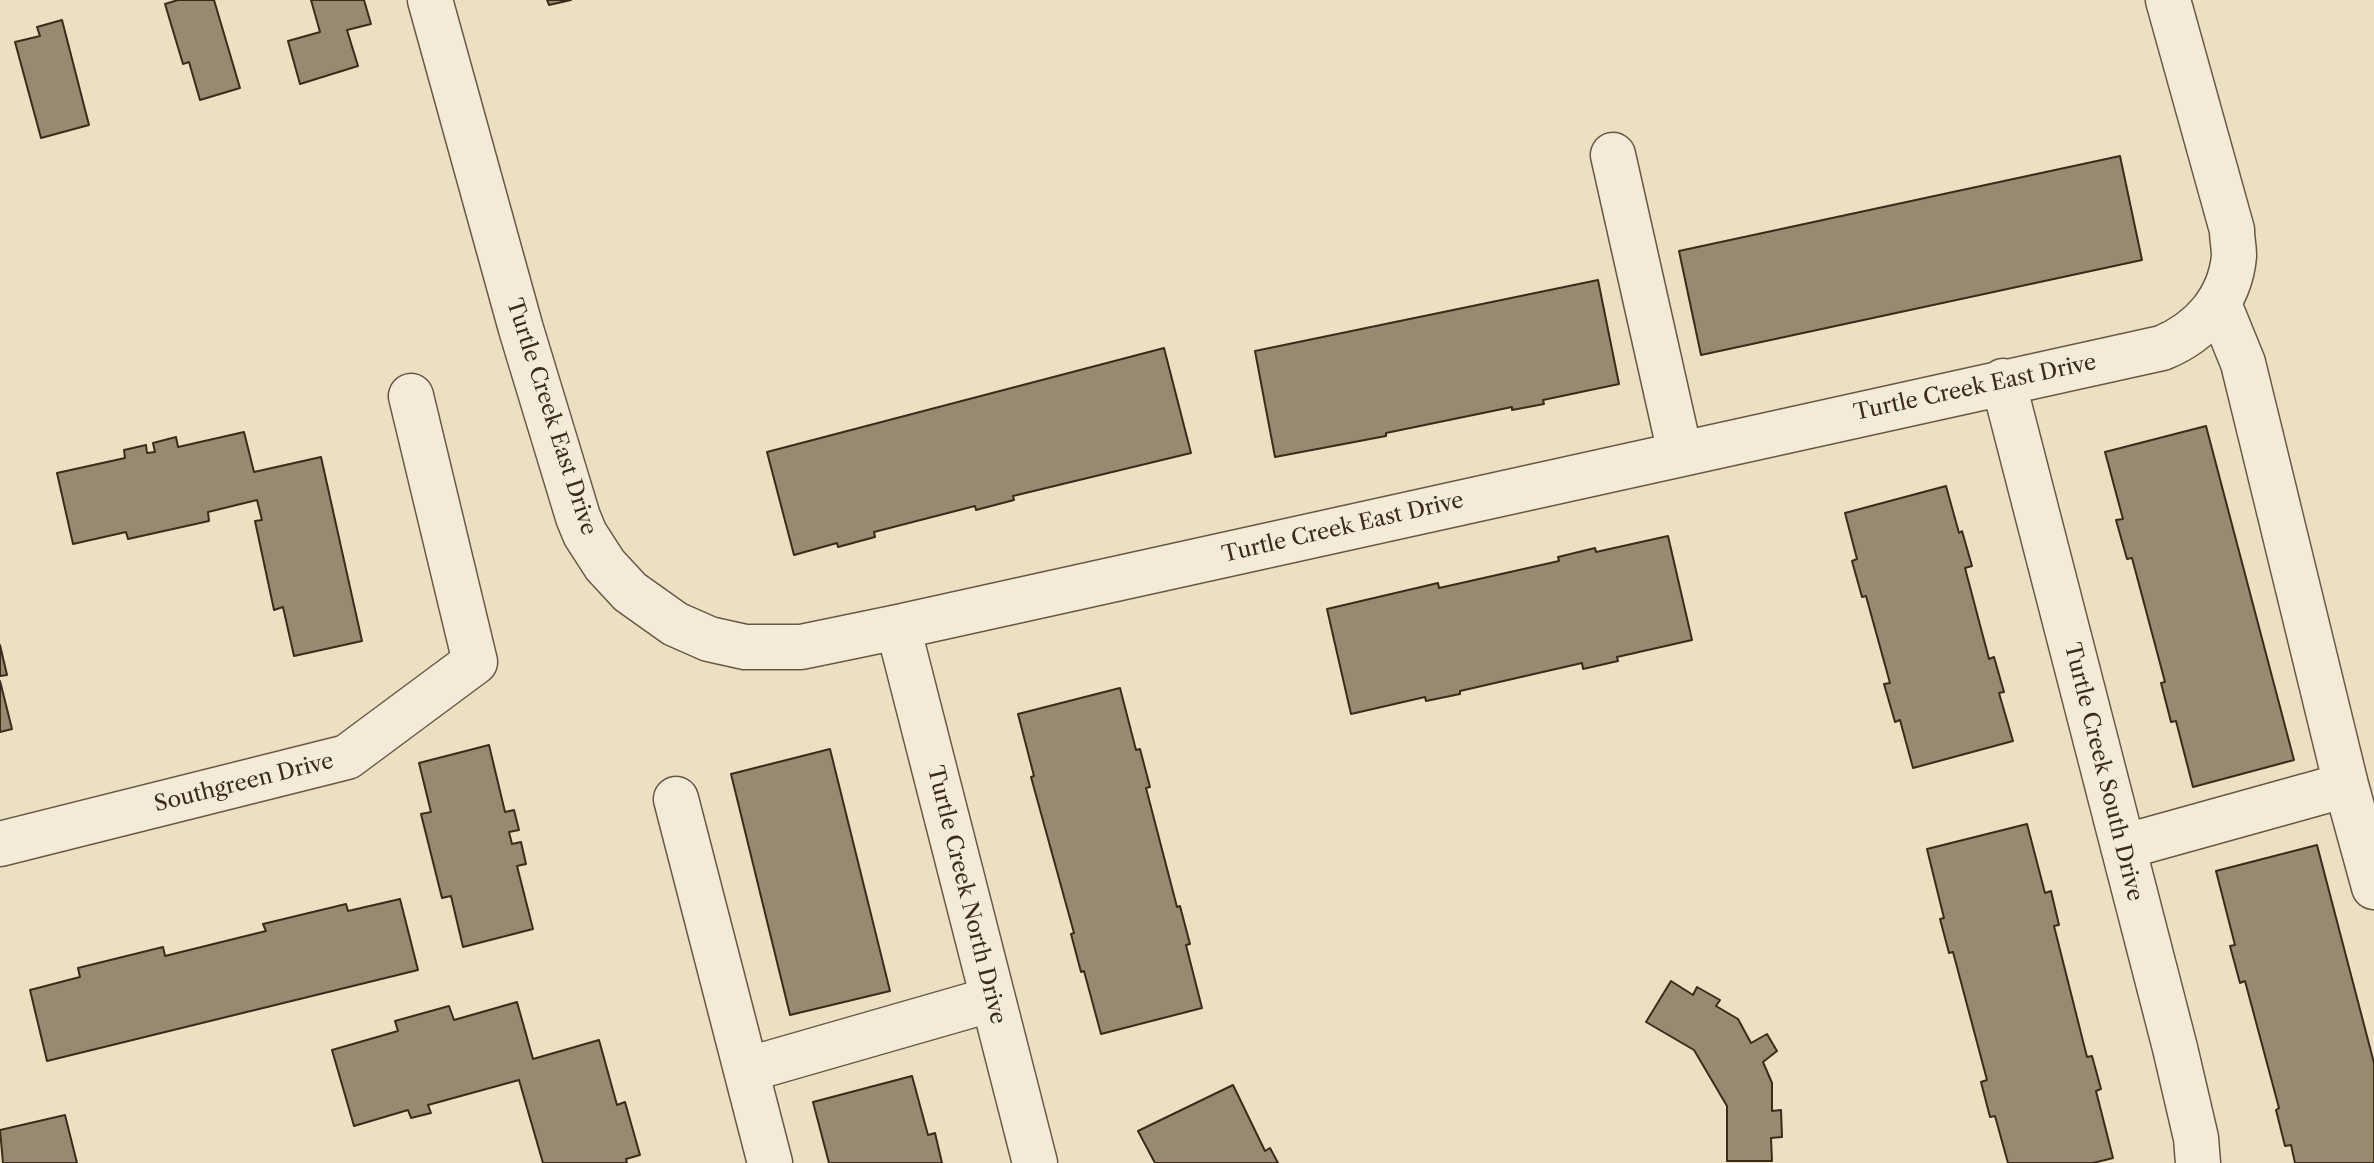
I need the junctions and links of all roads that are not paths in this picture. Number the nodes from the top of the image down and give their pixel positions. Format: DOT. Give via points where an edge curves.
graph roads {
  1 [pos="430,0"];
  2 [pos="2168,0"];
  3 [pos="1613,155"];
  4 [pos="2219,304"];
  5 [pos="2003,381"];
  6 [pos="411,396"];
  7 [pos="1680,453"];
  8 [pos="898,627"];
  9 [pos="2346,785"];
  10 [pos="676,799"];
  11 [pos="0,844"];
  12 [pos="2123,847"];
  13 [pos="2374,887"];
  14 [pos="993,999"];
  15 [pos="746,1070"];
  16 [pos="770,1163"];
  17 [pos="1035,1163"];
  18 [pos="2198,1163"];
  1 -- 8 [label="street, Turtle Creek East Drive" via="521,329 578,517 595,550 630,592 675,624 709,639 745,647 801,647"];
  2 -- 4 [label="street, Turtle Creek East Drive" via="2232,230 2232,268"];
  3 -- 7 [label="street"];
  4 -- 5 [label="street, Turtle Creek East Drive" via="2197,328 2162,348"];
  4 -- 9 [label="street" via="2243,363"];
  5 -- 7 [label="street, Turtle Creek East Drive"];
  5 -- 12 [label="street, Turtle Creek South Drive"];
  6 -- 11 [label="street, Southgreen Drive" via="475,662 347,757"];
  7 -- 8 [label="street, Turtle Creek East Drive"];
  8 -- 14 [label="street, Turtle Creek North Drive"];
  9 -- 12 [label="street"];
  9 -- 13 [label="street"];
  10 -- 15 [label="street"];
  12 -- 18 [label="street, Turtle Creek South Drive" via="2175,1048"];
  14 -- 15 [label="street"];
  14 -- 17 [label="street, Turtle Creek North Drive"];
  15 -- 16 [label="street"];
}
